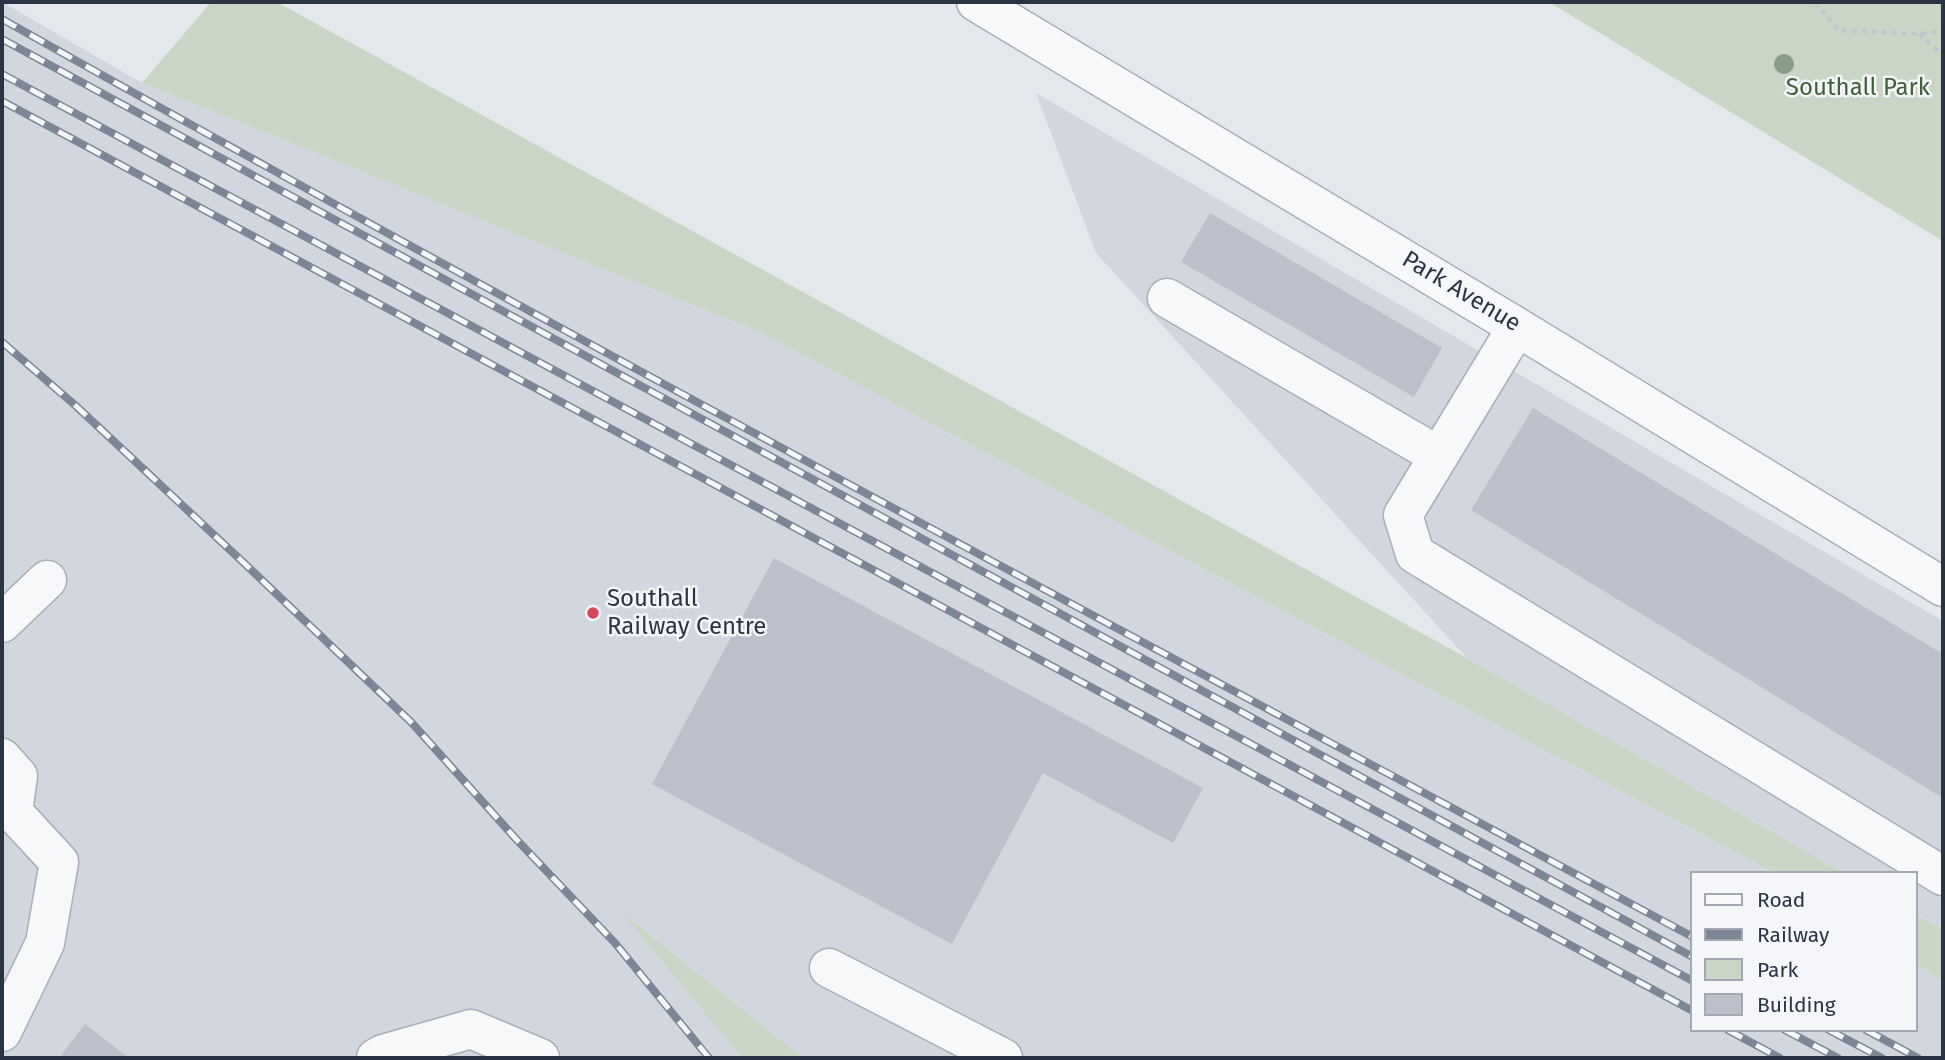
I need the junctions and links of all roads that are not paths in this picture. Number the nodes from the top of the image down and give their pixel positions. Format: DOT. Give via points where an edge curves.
graph roads {
  1 [pos="976,2"];
  2 [pos="1167,298"];
  3 [pos="1517,327"];
  4 [pos="1439,456"];
  5 [pos="47,580"];
  6 [pos="1943,587"];
  7 [pos="2,623"];
  8 [pos="2,758"];
  9 [pos="1943,876"];
  10 [pos="829,968"];
  11 [pos="2,1032"];
  12 [pos="376,1058"];
  13 [pos="540,1058"];
  14 [pos="1003,1058"];
  1 -- 3 [label="street, Park Avenue"];
  2 -- 4 [label="street"];
  3 -- 4 [label="street"];
  3 -- 6 [label="street, Park Avenue"];
  4 -- 9 [label="street" via="1403,515 1415,554"];
  5 -- 7 [label="street"];
  8 -- 11 [label="street" via="18,776 13,812 59,862 45,943"];
  10 -- 14 [label="street"];
  12 -- 13 [label="street" via="471,1029"];
}
